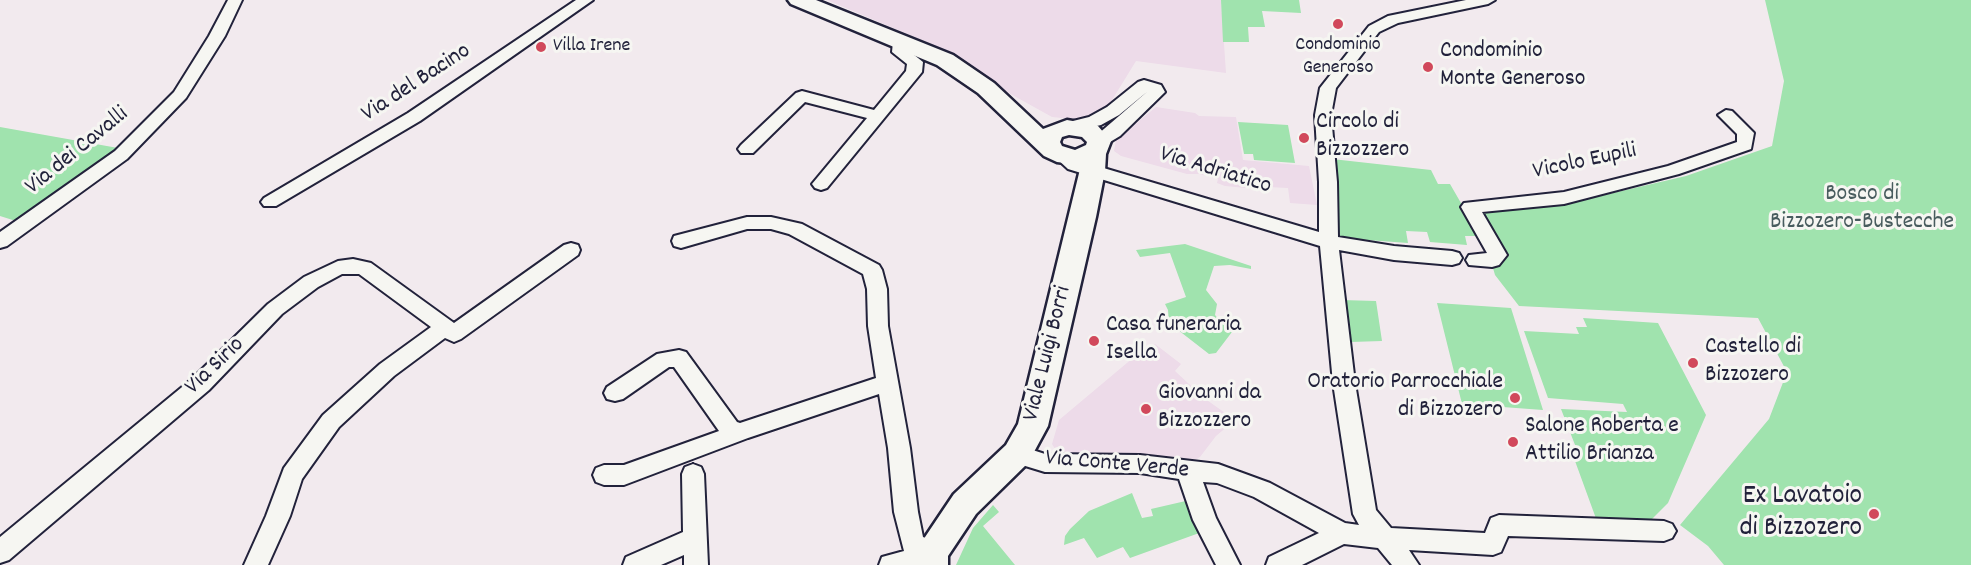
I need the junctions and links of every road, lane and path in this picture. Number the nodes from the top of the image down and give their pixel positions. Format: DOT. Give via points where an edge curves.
graph roads {
  1 [pos="235,0"];
  2 [pos="586,0"];
  3 [pos="798,0"];
  4 [pos="1488,0"];
  5 [pos="901,42"];
  6 [pos="986,88"];
  7 [pos="1726,115"];
  8 [pos="878,116"];
  9 [pos="1071,127"];
  10 [pos="747,149"];
  11 [pos="1055,151"];
  12 [pos="1096,154"];
  13 [pos="821,184"];
  14 [pos="270,202"];
  15 [pos="1083,217"];
  16 [pos="1329,236"];
  17 [pos="0,241"];
  18 [pos="681,242"];
  19 [pos="572,250"];
  20 [pos="1452,258"];
  21 [pos="1476,260"];
  22 [pos="445,328"];
  23 [pos="887,383"];
  24 [pos="615,393"];
  25 [pos="740,432"];
  26 [pos="1017,453"];
  27 [pos="1188,471"];
  28 [pos="693,474"];
  29 [pos="604,475"];
  30 [pos="1664,531"];
  31 [pos="1342,533"];
  32 [pos="695,538"];
  33 [pos="1385,538"];
  34 [pos="0,552"];
  35 [pos="932,557"];
  36 [pos="256,565"];
  37 [pos="634,565"];
  38 [pos="696,565"];
  39 [pos="891,565"];
  40 [pos="1228,565"];
  41 [pos="1278,565"];
  42 [pos="1407,565"];
  1 -- 17 [label="street, Via dei Cavalli" via="218,36 173,102 121,155"];
  2 -- 14 [label="street, Via del Bacino" via="414,117"];
  3 -- 5 [label="main road"];
  4 -- 16 [label="street" via="1393,20 1374,29 1328,88 1323,115"];
  5 -- 6 [label="main road" via="945,60"];
  5 -- 8 [label="street" via="900,52 915,62 915,69"];
  6 -- 9 [label="main road" via="1024,110"];
  6 -- 11 [label="main road"];
  7 -- 21 [label="street, Vicolo Eupili" via="1746,133 1745,145 1673,170 1564,198 1470,207 1497,255 1492,260"];
  8 -- 10 [label="street" via="802,96"];
  8 -- 13 [label="street"];
  9 -- 11 [label="main road" via="1053,132 1048,142"];
  9 -- 12 [label="main road" via="1090,131"];
  9 -- 12 [label="street" via="1113,111 1144,86 1155,88 1157,92"];
  11 -- 12 [label="main road" via="1075,158"];
  11 -- 15 [label="main road" via="1075,189"];
  12 -- 15 [label="main road, Viale Luigi Borri"];
  12 -- 16 [label="street, Via Adriatico"];
  15 -- 26 [label="main road, Viale Luigi Borri" via="1032,426"];
  16 -- 20 [label="street" via="1394,253"];
  16 -- 33 [label="street" via="1344,383 1365,514"];
  18 -- 23 [label="street" via="747,223 771,223 795,229 872,270"];
  19 -- 22 [label="street" via="454,334"];
  22 -- 34 [label="street, Via Sirio" via="364,268 339,268 311,282 275,309 201,384"];
  22 -- 36 [label="street" via="387,370 331,421 292,475"];
  23 -- 25 [label="street"];
  23 -- 35 [label="street" via="913,544"];
  24 -- 25 [label="street" via="664,360 679,358 729,428"];
  25 -- 29 [label="street" via="647,468 624,475"];
  26 -- 27 [label="street, Via Conte Verde" via="1045,463 1140,464"];
  26 -- 35 [label="main road, Viale Luigi Borri" via="965,504"];
  27 -- 31 [label="street, Via Conte Verde" via="1218,474 1262,490"];
  27 -- 40 [label="street" via="1205,520"];
  28 -- 32 [label="street"];
  30 -- 33 [label="street, Via Conte Verde" via="1499,525 1493,544"];
  31 -- 33 [label="street, Via Conte Verde"];
  31 -- 41 [label="street"];
  32 -- 37 [label="street"];
  32 -- 38 [label="street"];
  33 -- 42 [label="street"];
  35 -- 39 [label="street"];
}
